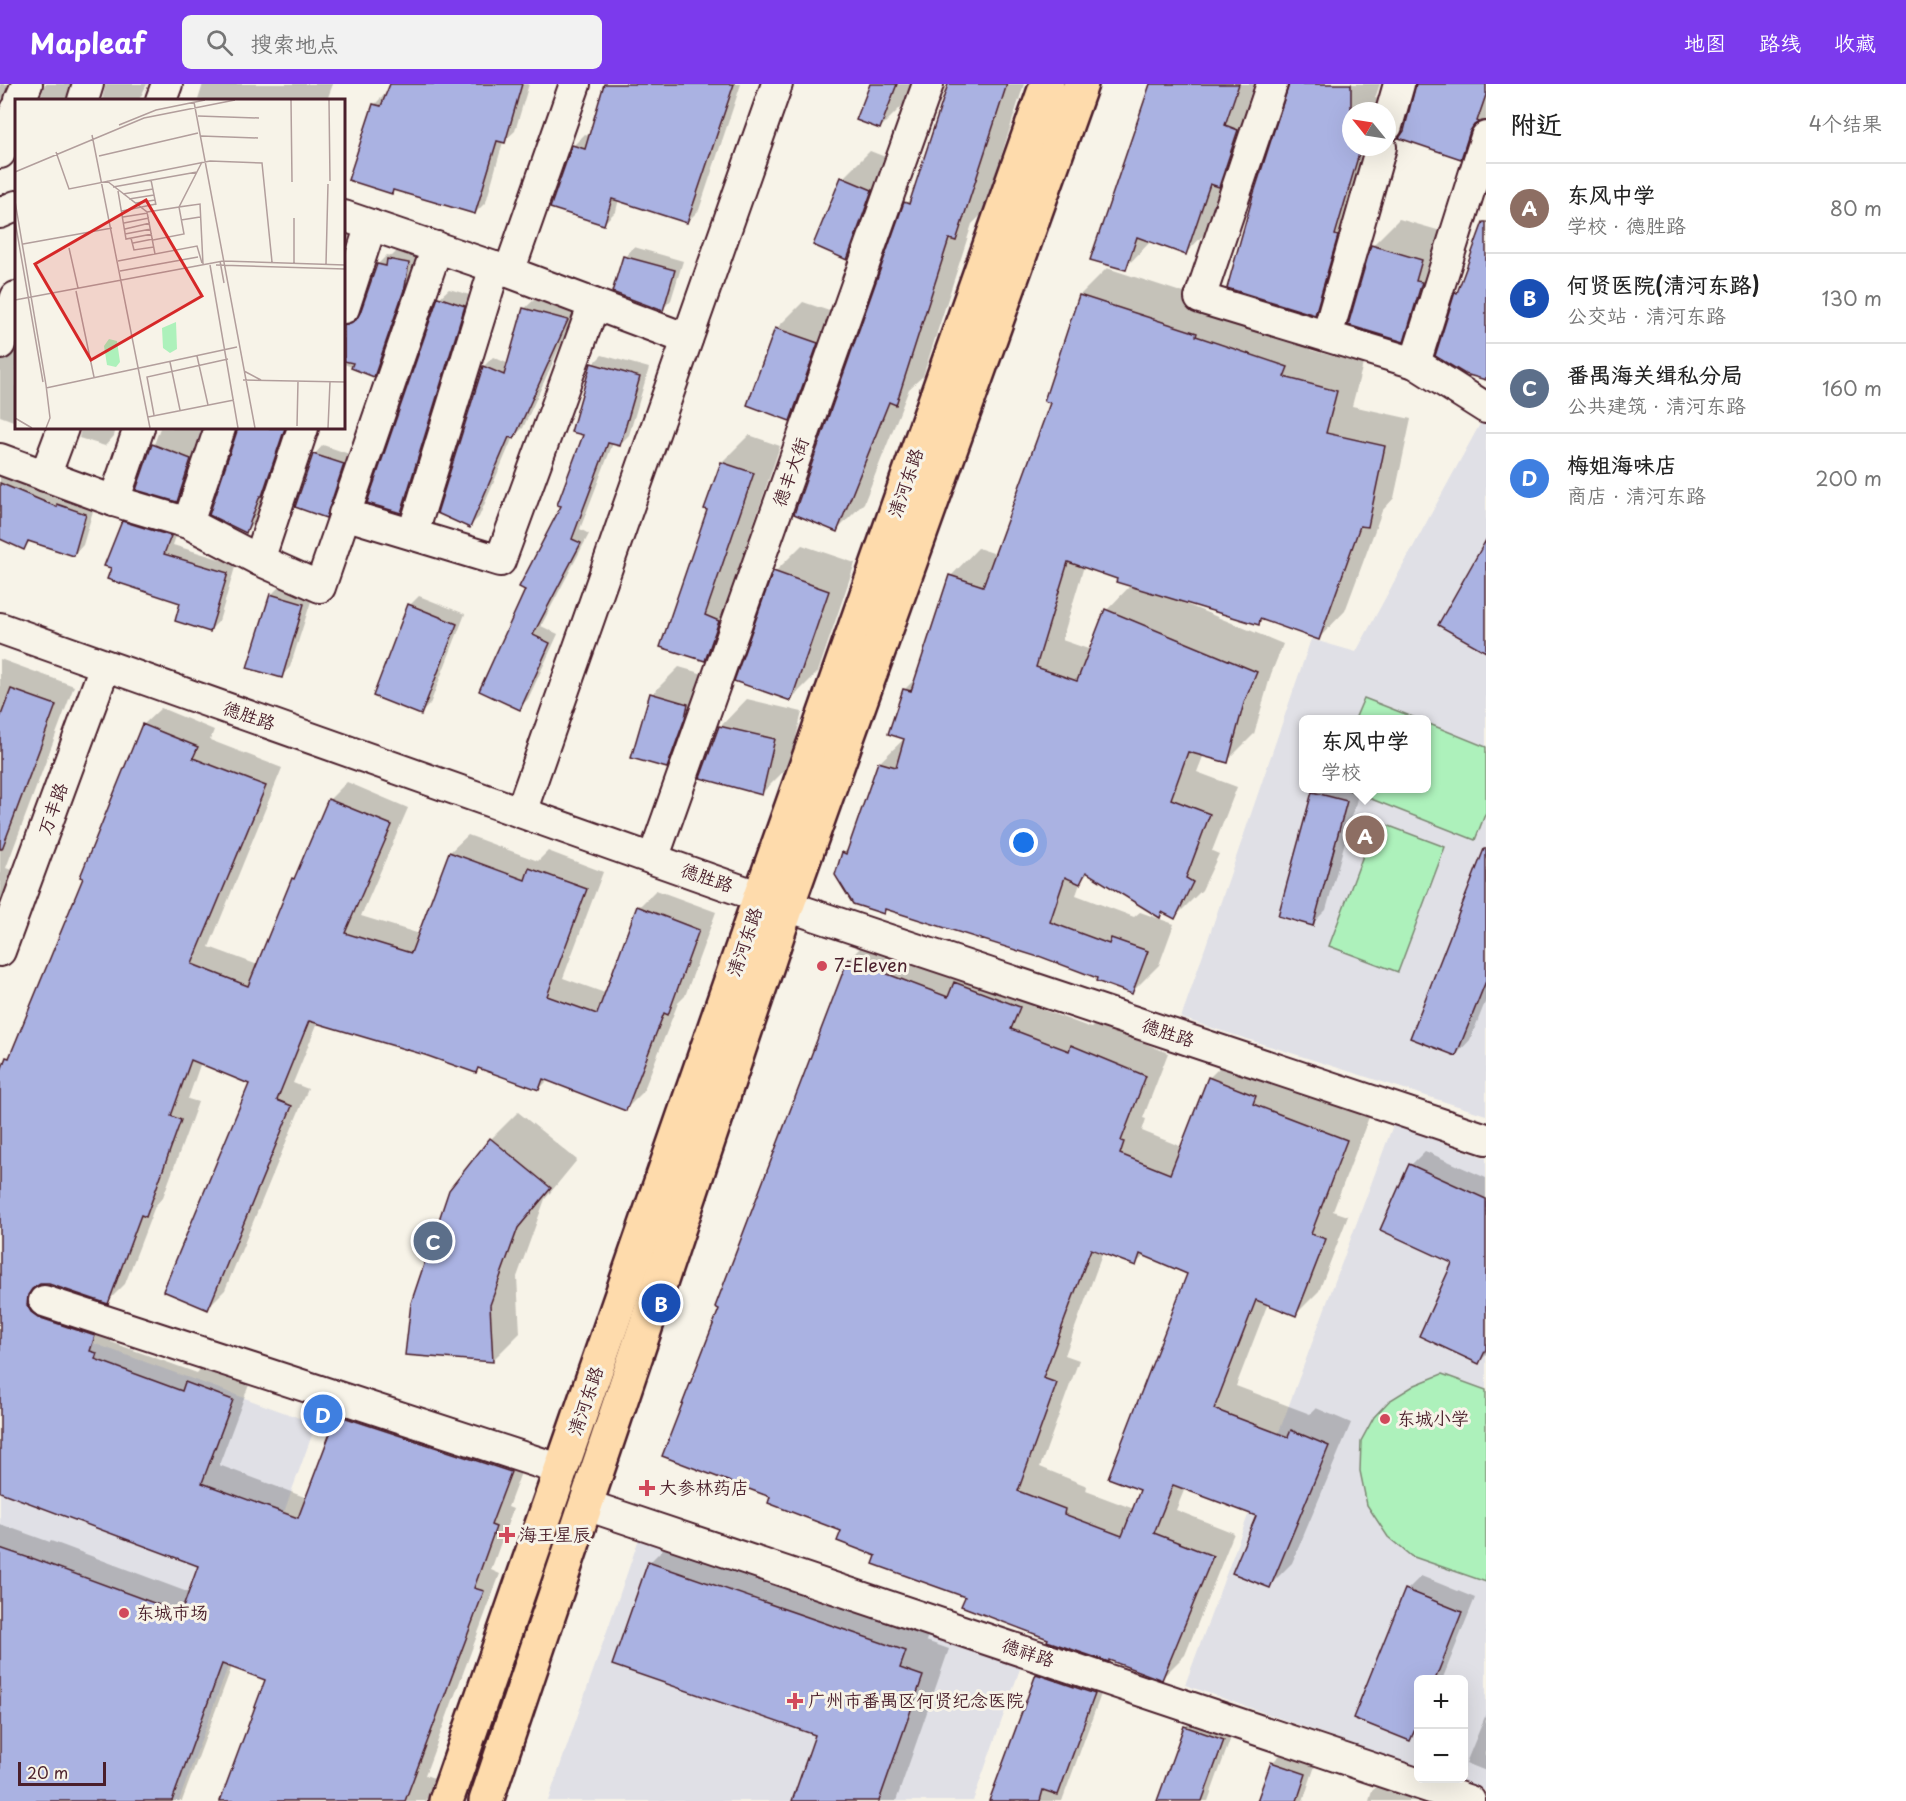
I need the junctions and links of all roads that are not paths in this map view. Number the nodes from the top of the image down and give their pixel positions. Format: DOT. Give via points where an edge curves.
graph roads {
  1 [pos="27,84"];
  2 [pos="88,84"];
  3 [pos="167,84"];
  4 [pos="575,84"];
  5 [pos="777,84"];
  6 [pos="928,84"];
  7 [pos="1047,84"];
  8 [pos="1081,84"];
  9 [pos="1272,84"];
  10 [pos="1399,84"];
  11 [pos="20,99"];
  12 [pos="83,99"];
  13 [pos="161,99"];
  14 [pos="1394,102"];
  15 [pos="15,113"];
  16 [pos="1486,137"];
  17 [pos="0,153"];
  18 [pos="1378,156"];
  19 [pos="15,206"];
  20 [pos="0,213"];
  21 [pos="345,216"];
  22 [pos="371,225"];
  23 [pos="437,247"];
  24 [pos="502,269"];
  25 [pos="15,300"];
  26 [pos="594,304"];
  27 [pos="345,305"];
  28 [pos="1326,336"];
  29 [pos="687,339"];
  30 [pos="0,344"];
  31 [pos="1415,363"];
  32 [pos="1486,408"];
  33 [pos="63,429"];
  34 [pos="139,429"];
  35 [pos="220,429"];
  36 [pos="303,429"];
  37 [pos="0,459"];
  38 [pos="45,476"];
  39 [pos="114,501"];
  40 [pos="344,514"];
  41 [pos="188,524"];
  42 [pos="413,533"];
  43 [pos="259,560"];
  44 [pos="0,628"];
  45 [pos="105,666"];
  46 [pos="521,812"];
  47 [pos="653,860"];
  48 [pos="774,902"];
  49 [pos="0,951"];
  50 [pos="1486,1139"];
  51 [pos="44,1301"];
  52 [pos="562,1470"];
  53 [pos="586,1505"];
  54 [pos="446,1801"];
  55 [pos="486,1801"];
  56 [pos="1470,1801"];
  1 -- 11 [label="street"];
  2 -- 12 [label="street"];
  3 -- 13 [label="street"];
  4 -- 24 [label="street"];
  5 -- 29 [label="street"];
  6 -- 47 [label="street, 德丰大街"];
  7 -- 48 [label="main road, 清河东路"];
  8 -- 48 [label="main road, 清河东路"];
  9 -- 28 [label="street" via="1200,298"];
  10 -- 14 [label="street"];
  15 -- 17 [label="street"];
  16 -- 31 [label="street"];
  18 -- 28 [label="street"];
  19 -- 20 [label="street"];
  21 -- 22 [label="street"];
  22 -- 23 [label="street"];
  22 -- 27 [label="street"];
  23 -- 24 [label="street"];
  23 -- 40 [label="street"];
  24 -- 26 [label="street"];
  24 -- 42 [label="street"];
  25 -- 30 [label="street"];
  26 -- 29 [label="street"];
  26 -- 42 [label="street" via="501,561"];
  28 -- 31 [label="street"];
  29 -- 46 [label="street"];
  31 -- 32 [label="street"];
  33 -- 38 [label="street"];
  34 -- 39 [label="street"];
  35 -- 41 [label="street"];
  36 -- 43 [label="street"];
  37 -- 38 [label="street"];
  38 -- 39 [label="street"];
  39 -- 41 [label="street"];
  40 -- 42 [label="street"];
  40 -- 43 [label="street" via="320,587"];
  41 -- 43 [label="street"];
  44 -- 45 [label="street, 德胜路"];
  45 -- 46 [label="street, 德胜路"];
  45 -- 49 [label="street, 万丰路"];
  46 -- 47 [label="street, 德胜路"];
  47 -- 48 [label="street, 德胜路"];
  48 -- 50 [label="street, 德胜路"];
  48 -- 52 [label="main road, 清河东路"];
  48 -- 53 [label="main road, 清河东路"];
  51 -- 52 [label="street"];
  52 -- 54 [label="main road, 清河东路"];
  53 -- 55 [label="main road, 清河东路"];
  53 -- 56 [label="street, 德祥路"];
}
